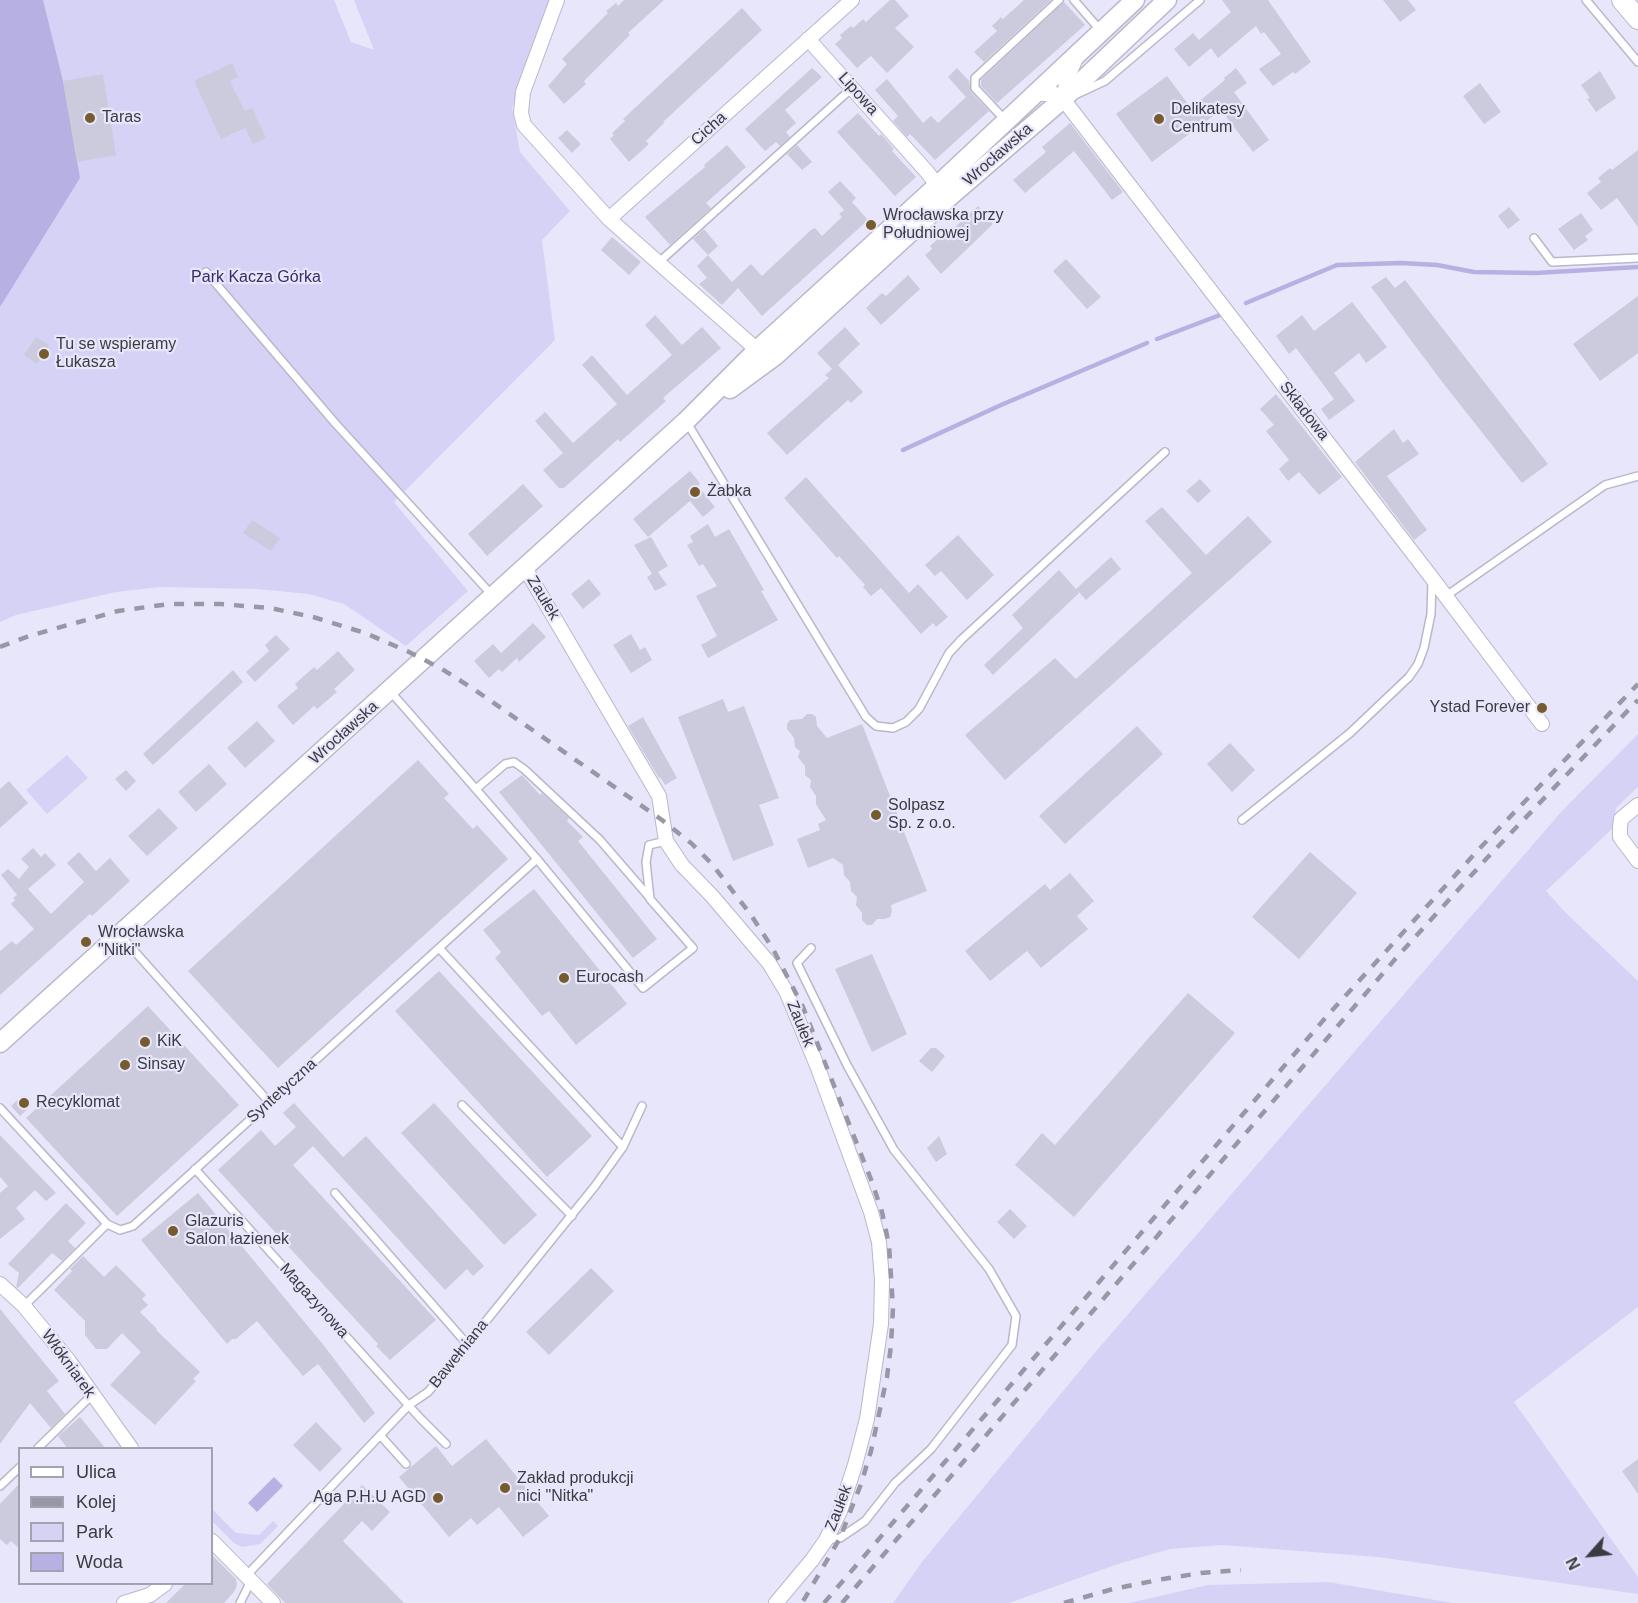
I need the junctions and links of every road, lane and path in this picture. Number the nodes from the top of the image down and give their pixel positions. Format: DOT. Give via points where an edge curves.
graph roads {
  1 [pos="556,0"];
  2 [pos="1059,0"];
  3 [pos="1074,0"];
  4 [pos="1135,0"];
  5 [pos="1167,0"];
  6 [pos="1200,0"];
  7 [pos="1586,0"];
  8 [pos="1622,0"];
  9 [pos="844,2"];
  10 [pos="1638,19"];
  11 [pos="1101,31"];
  12 [pos="808,39"];
  13 [pos="1079,53"];
  14 [pos="1638,62"];
  15 [pos="852,88"];
  16 [pos="1033,94"];
  17 [pos="1063,99"];
  18 [pos="1007,121"];
  19 [pos="943,192"];
  20 [pos="609,219"];
  21 [pos="1534,238"];
  22 [pos="1638,258"];
  23 [pos="658,262"];
  24 [pos="206,272"];
  25 [pos="763,355"];
  26 [pos="686,421"];
  27 [pos="1165,452"];
  28 [pos="1638,476"];
  29 [pos="525,568"];
  30 [pos="1432,578"];
  31 [pos="493,596"];
  32 [pos="1446,596"];
  33 [pos="390,691"];
  34 [pos="1542,724"];
  35 [pos="476,789"];
  36 [pos="1638,805"];
  37 [pos="1242,820"];
  38 [pos="666,841"];
  39 [pos="537,859"];
  40 [pos="1638,861"];
  41 [pos="651,899"];
  42 [pos="120,935"];
  43 [pos="439,948"];
  44 [pos="811,948"];
  45 [pos="0,1043"];
  46 [pos="269,1102"];
  47 [pos="462,1105"];
  48 [pos="642,1106"];
  49 [pos="0,1108"];
  50 [pos="623,1147"];
  51 [pos="195,1169"];
  52 [pos="335,1193"];
  53 [pos="572,1216"];
  54 [pos="107,1224"];
  55 [pos="0,1284"];
  56 [pos="24,1306"];
  57 [pos="467,1344"];
  58 [pos="92,1395"];
  59 [pos="409,1405"];
  60 [pos="380,1435"];
  61 [pos="446,1444"];
  62 [pos="40,1447"];
  63 [pos="130,1447"];
  64 [pos="406,1464"];
  65 [pos="18,1469"];
  66 [pos="0,1486"];
  67 [pos="826,1540"];
  68 [pos="213,1542"];
  69 [pos="248,1579"];
  70 [pos="164,1585"];
  71 [pos="124,1603"];
  72 [pos="240,1603"];
  73 [pos="273,1603"];
  74 [pos="776,1603"];
  1 -- 20 [label="street" via="523,92 521,113 524,125"];
  2 -- 18 [label="lane" via="975,78 975,88"];
  3 -- 11 [label="lane"];
  4 -- 11 [label="street, Wrocławska"];
  5 -- 17 [label="street, Wrocławska"];
  6 -- 17 [label="lane" via="1105,81"];
  7 -- 14 [label="lane"];
  8 -- 10 [label="main road"];
  9 -- 12 [label="street"];
  11 -- 13 [label="street, Wrocławska"];
  12 -- 15 [label="street, Lipowa"];
  12 -- 20 [label="street, Cicha"];
  13 -- 16 [label="street, Wrocławska"];
  13 -- 17 [label="street"];
  15 -- 19 [label="street, Lipowa"];
  15 -- 23 [label="lane"];
  16 -- 17 [label="street" via="1055,94"];
  16 -- 18 [label="street, Wrocławska"];
  17 -- 19 [label="street, Wrocławska"];
  17 -- 30 [label="street, Składowa"];
  18 -- 19 [label="street, Wrocławska"];
  19 -- 25 [label="street, Wrocławska"];
  20 -- 23 [label="street"];
  21 -- 22 [label="lane" via="1552,262"];
  23 -- 25 [label="street"];
  24 -- 31 [label="lane"];
  25 -- 26 [label="street, Wrocławska"];
  26 -- 27 [label="lane" via="866,717 876,726 893,728 919,709 949,652"];
  26 -- 29 [label="street, Wrocławska"];
  28 -- 32 [label="lane" via="1605,484"];
  29 -- 31 [label="street, Wrocławska"];
  29 -- 38 [label="street, Zaułek" via="659,796"];
  30 -- 32 [label="street, Składowa"];
  30 -- 37 [label="lane" via="1431,614 1424,648 1408,677 1350,733"];
  31 -- 33 [label="street, Wrocławska"];
  32 -- 34 [label="street, Składowa"];
  33 -- 35 [label="lane"];
  33 -- 42 [label="street, Wrocławska"];
  35 -- 39 [label="lane"];
  35 -- 41 [label="lane" via="505,764 514,762 600,840"];
  36 -- 40 [label="street" via="1621,819 1620,826 1620,837"];
  38 -- 41 [label="lane" via="649,845 646,862"];
  38 -- 67 [label="street, Zaułek" via="682,865 769,963 787,993 879,1242 881,1324 874,1376 855,1465"];
  39 -- 41 [label="lane" via="643,988 693,948"];
  39 -- 43 [label="lane, Syntetyczna"];
  42 -- 45 [label="street, Wrocławska"];
  42 -- 46 [label="lane"];
  43 -- 46 [label="lane, Syntetyczna"];
  43 -- 50 [label="lane"];
  44 -- 67 [label="lane" via="797,963 894,1150 989,1269 1017,1316 1012,1346 931,1449 895,1483 865,1521 840,1538"];
  46 -- 51 [label="lane, Syntetyczna"];
  47 -- 53 [label="lane"];
  48 -- 50 [label="lane, Bawełniana"];
  49 -- 54 [label="lane"];
  50 -- 53 [label="lane, Bawełniana"];
  51 -- 54 [label="lane, Syntetyczna" via="133,1226 120,1230"];
  51 -- 59 [label="lane, Magazynowa"];
  52 -- 57 [label="lane"];
  53 -- 57 [label="lane, Bawełniana"];
  54 -- 56 [label="lane"];
  55 -- 56 [label="street, Włókniarek"];
  56 -- 58 [label="street, Włókniarek"];
  57 -- 59 [label="lane, Bawełniana" via="428,1392"];
  58 -- 62 [label="lane"];
  58 -- 63 [label="street, Włókniarek"];
  59 -- 60 [label="lane, Bawełniana"];
  59 -- 61 [label="lane, Magazynowa"];
  60 -- 64 [label="lane"];
  60 -- 69 [label="lane, Bawełniana"];
  65 -- 66 [label="lane"];
  67 -- 74 [label="street, Zaułek"];
  68 -- 69 [label="street"];
  69 -- 72 [label="lane, Bawełniana"];
  69 -- 73 [label="street"];
  70 -- 71 [label="street" via="150,1595"];
}
